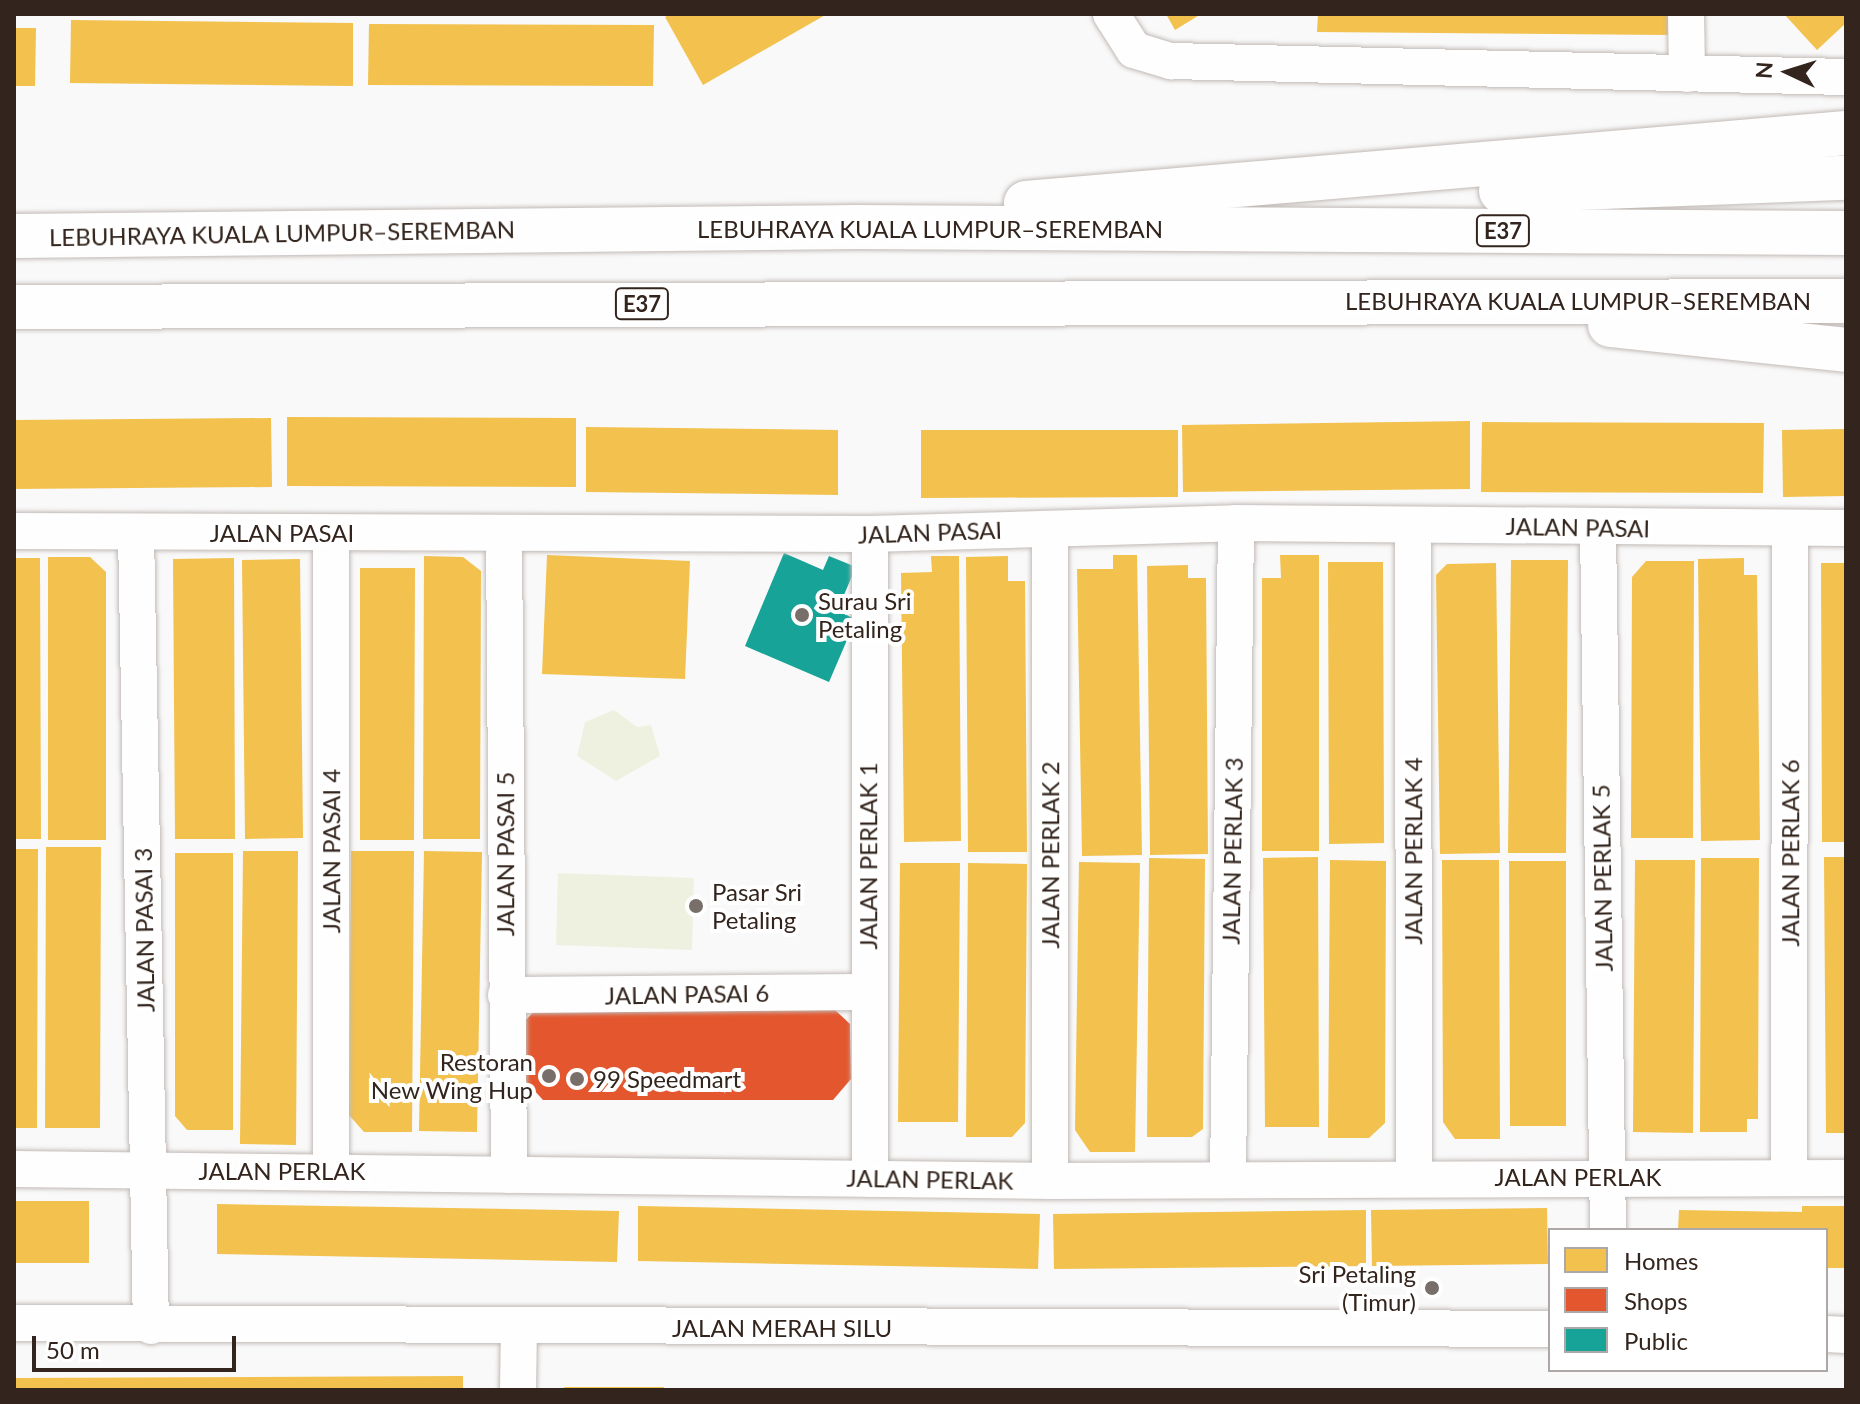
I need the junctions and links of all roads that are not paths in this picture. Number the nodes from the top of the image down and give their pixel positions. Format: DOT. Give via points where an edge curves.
graph roads {
  1 [pos="1111,14"];
  2 [pos="1686,14"];
  3 [pos="1687,74"];
  4 [pos="1846,77"];
  5 [pos="1846,133"];
  6 [pos="1846,178"];
  7 [pos="858,227"];
  8 [pos="1160,229"];
  9 [pos="1846,233"];
  10 [pos="14,236"];
  11 [pos="1370,300"];
  12 [pos="1846,301"];
  13 [pos="14,307"];
  14 [pos="1846,350"];
  15 [pos="1236,523"];
  16 [pos="1413,525"];
  17 [pos="1598,527"];
  18 [pos="1846,528"];
  19 [pos="1050,529"];
  20 [pos="1790,529"];
  21 [pos="14,531"];
  22 [pos="136,533"];
  23 [pos="331,533"];
  24 [pos="504,534"];
  25 [pos="870,534"];
  26 [pos="868,992"];
  27 [pos="506,995"];
  28 [pos="14,1169"];
  29 [pos="331,1169"];
  30 [pos="149,1173"];
  31 [pos="509,1175"];
  32 [pos="1789,1176"];
  33 [pos="1414,1177"];
  34 [pos="1606,1177"];
  35 [pos="1846,1178"];
  36 [pos="870,1179"];
  37 [pos="1228,1179"];
  38 [pos="1050,1181"];
  39 [pos="1608,1228"];
  40 [pos="14,1323"];
  41 [pos="151,1326"];
  42 [pos="519,1327"];
  43 [pos="1548,1329"];
  44 [pos="518,1390"];
  1 -- 3 [label="street" via="1134,50 1171,61"];
  2 -- 3 [label="street"];
  3 -- 4 [label="street"];
  5 -- 7 [label="highway" via="924,211"];
  6 -- 8 [label="highway" via="1416,196"];
  7 -- 8 [label="highway, LEBUHRAYA KUALA LUMPUR–SEREMBAN / E37"];
  7 -- 10 [label="highway, LEBUHRAYA KUALA LUMPUR–SEREMBAN / E37"];
  8 -- 9 [label="highway, LEBUHRAYA KUALA LUMPUR–SEREMBAN / E37"];
  11 -- 12 [label="highway, LEBUHRAYA KUALA LUMPUR–SEREMBAN / E37"];
  11 -- 13 [label="highway, LEBUHRAYA KUALA LUMPUR–SEREMBAN / E37"];
  11 -- 14 [label="highway"];
  15 -- 16 [label="street, JALAN PASAI"];
  15 -- 19 [label="street, JALAN PASAI"];
  15 -- 37 [label="street, JALAN PERLAK 3"];
  16 -- 17 [label="street, JALAN PASAI"];
  16 -- 33 [label="street, JALAN PERLAK 4"];
  17 -- 20 [label="street, JALAN PASAI"];
  17 -- 34 [label="street, JALAN PERLAK 5"];
  18 -- 20 [label="street, JALAN PASAI"];
  19 -- 25 [label="street, JALAN PASAI"];
  19 -- 38 [label="street, JALAN PERLAK 2"];
  20 -- 32 [label="street, JALAN PERLAK 6"];
  21 -- 22 [label="street, JALAN PASAI"];
  22 -- 23 [label="street, JALAN PASAI"];
  22 -- 30 [label="street, JALAN PASAI 3"];
  23 -- 24 [label="street, JALAN PASAI"];
  23 -- 29 [label="street, JALAN PASAI 4"];
  24 -- 25 [label="street, JALAN PASAI"];
  24 -- 27 [label="street, JALAN PASAI 5"];
  25 -- 26 [label="street, JALAN PERLAK 1"];
  26 -- 27 [label="street, JALAN PASAI 6"];
  26 -- 36 [label="street, JALAN PERLAK 1"];
  27 -- 31 [label="street, JALAN PASAI 5"];
  28 -- 30 [label="street, JALAN PERLAK"];
  29 -- 30 [label="street, JALAN PERLAK"];
  29 -- 31 [label="street, JALAN PERLAK"];
  30 -- 41 [label="street, JALAN PASAI 3"];
  31 -- 36 [label="street, JALAN PERLAK"];
  32 -- 34 [label="street, JALAN PERLAK"];
  32 -- 35 [label="street, JALAN PERLAK"];
  33 -- 34 [label="street, JALAN PERLAK"];
  33 -- 37 [label="street, JALAN PERLAK"];
  34 -- 39 [label="street, JALAN PERLAK 5"];
  36 -- 38 [label="street, JALAN PERLAK"];
  37 -- 38 [label="street, JALAN PERLAK"];
  40 -- 41 [label="street, JALAN MERAH SILU"];
  41 -- 42 [label="street, JALAN MERAH SILU"];
  42 -- 43 [label="street, JALAN MERAH SILU"];
  42 -- 44 [label="street"];
}
